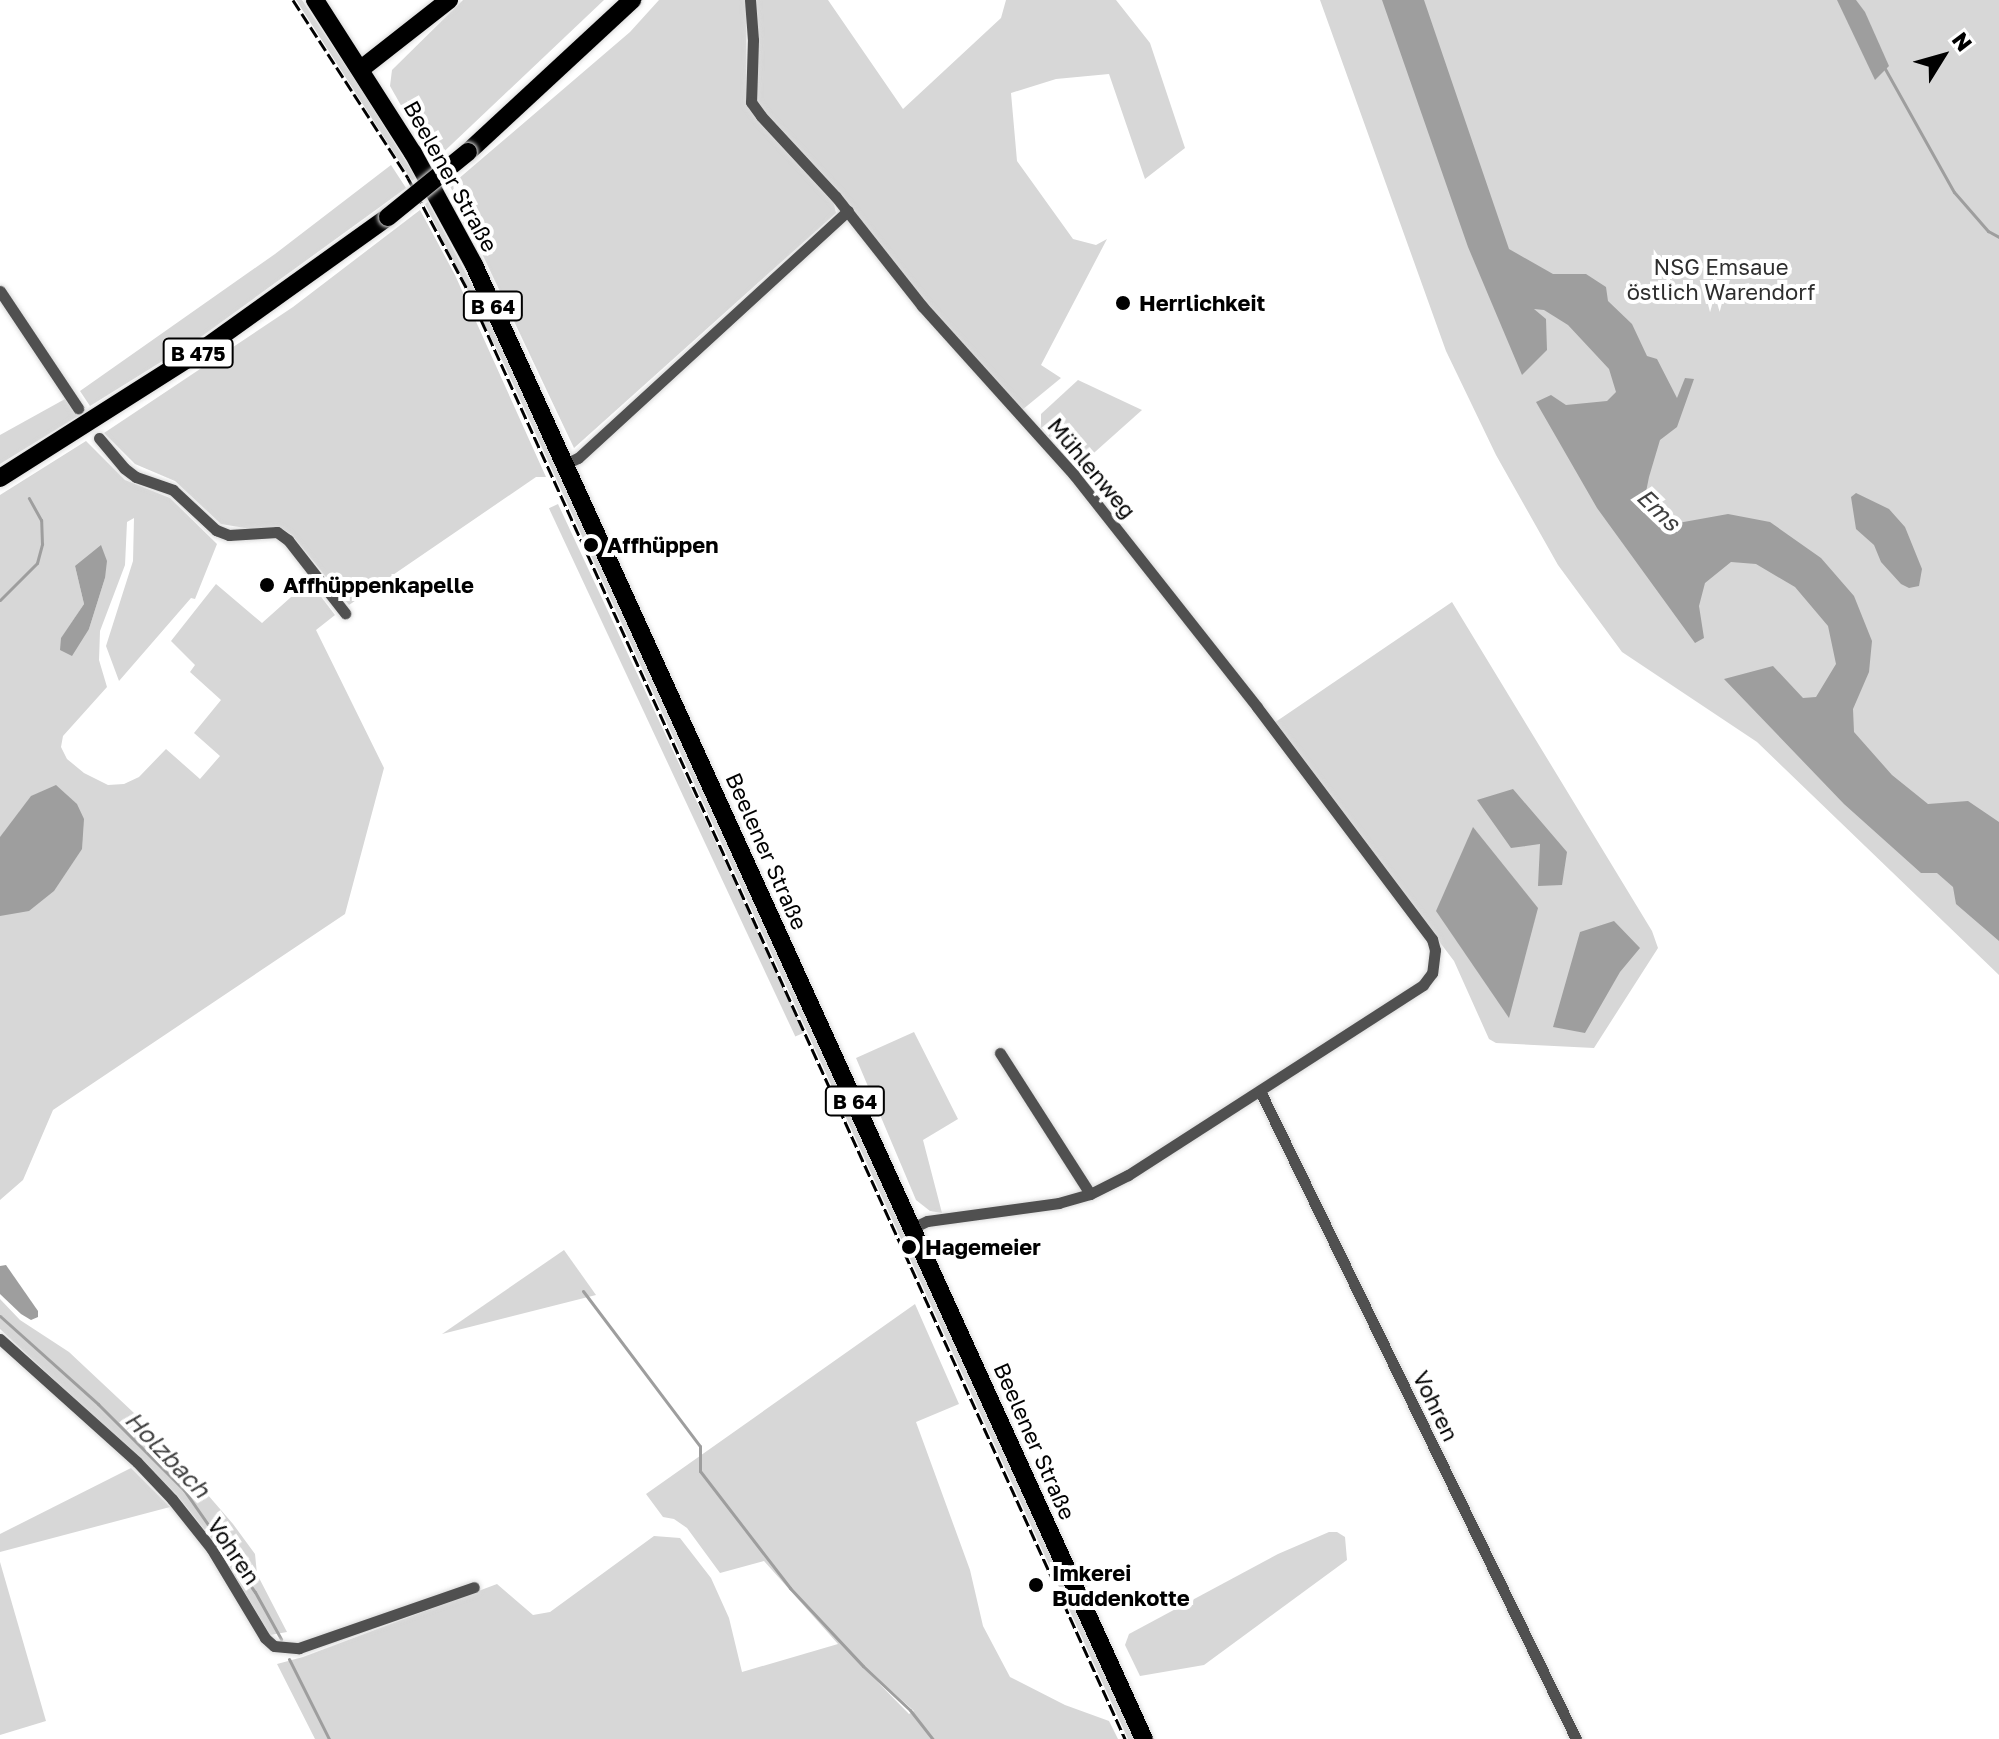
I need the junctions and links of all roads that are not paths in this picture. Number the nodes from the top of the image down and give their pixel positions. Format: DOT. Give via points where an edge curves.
graph roads {
  1 [pos="315,0"];
  2 [pos="449,0"];
  3 [pos="618,0"];
  4 [pos="632,0"];
  5 [pos="750,0"];
  6 [pos="600,32"];
  7 [pos="361,69"];
  8 [pos="848,211"];
  9 [pos="0,291"];
  10 [pos="78,408"];
  11 [pos="99,438"];
  12 [pos="565,464"];
  13 [pos="0,478"];
  14 [pos="345,613"];
  15 [pos="1000,1053"];
  16 [pos="1260,1091"];
  17 [pos="1090,1194"];
  18 [pos="912,1228"];
  19 [pos="0,1339"];
  20 [pos="474,1587"];
  21 [pos="1144,1739"];
  22 [pos="1576,1739"];
  1 -- 7 [label="main road, Beelener Straße / B 64"];
  2 -- 7 [label="main road"];
  3 -- 6 [label="main road"];
  4 -- 6 [label="main road, B 475"];
  5 -- 8 [label="street, Mühlenweg" via="751,102"];
  6 -- 13 [label="main road, B 475, bridge" via="388,217 248,319"];
  7 -- 12 [label="main road, Beelener Straße / B 64" via="452,221"];
  8 -- 12 [label="street" via="578,458"];
  8 -- 16 [label="street, Mühlenweg" via="922,306 1074,475 1432,939 1436,961 1423,985"];
  9 -- 10 [label="street"];
  11 -- 14 [label="street" via="124,468 173,490 216,530 229,535 277,532"];
  12 -- 18 [label="main road, Beelener Straße / B 64"];
  15 -- 17 [label="street"];
  16 -- 17 [label="street"];
  16 -- 22 [label="street, Vohren"];
  17 -- 18 [label="street" via="927,1221"];
  18 -- 21 [label="main road, Beelener Straße / B 64"];
  19 -- 20 [label="street, Vohren" via="172,1499 211,1548 274,1646 299,1648"];
}
